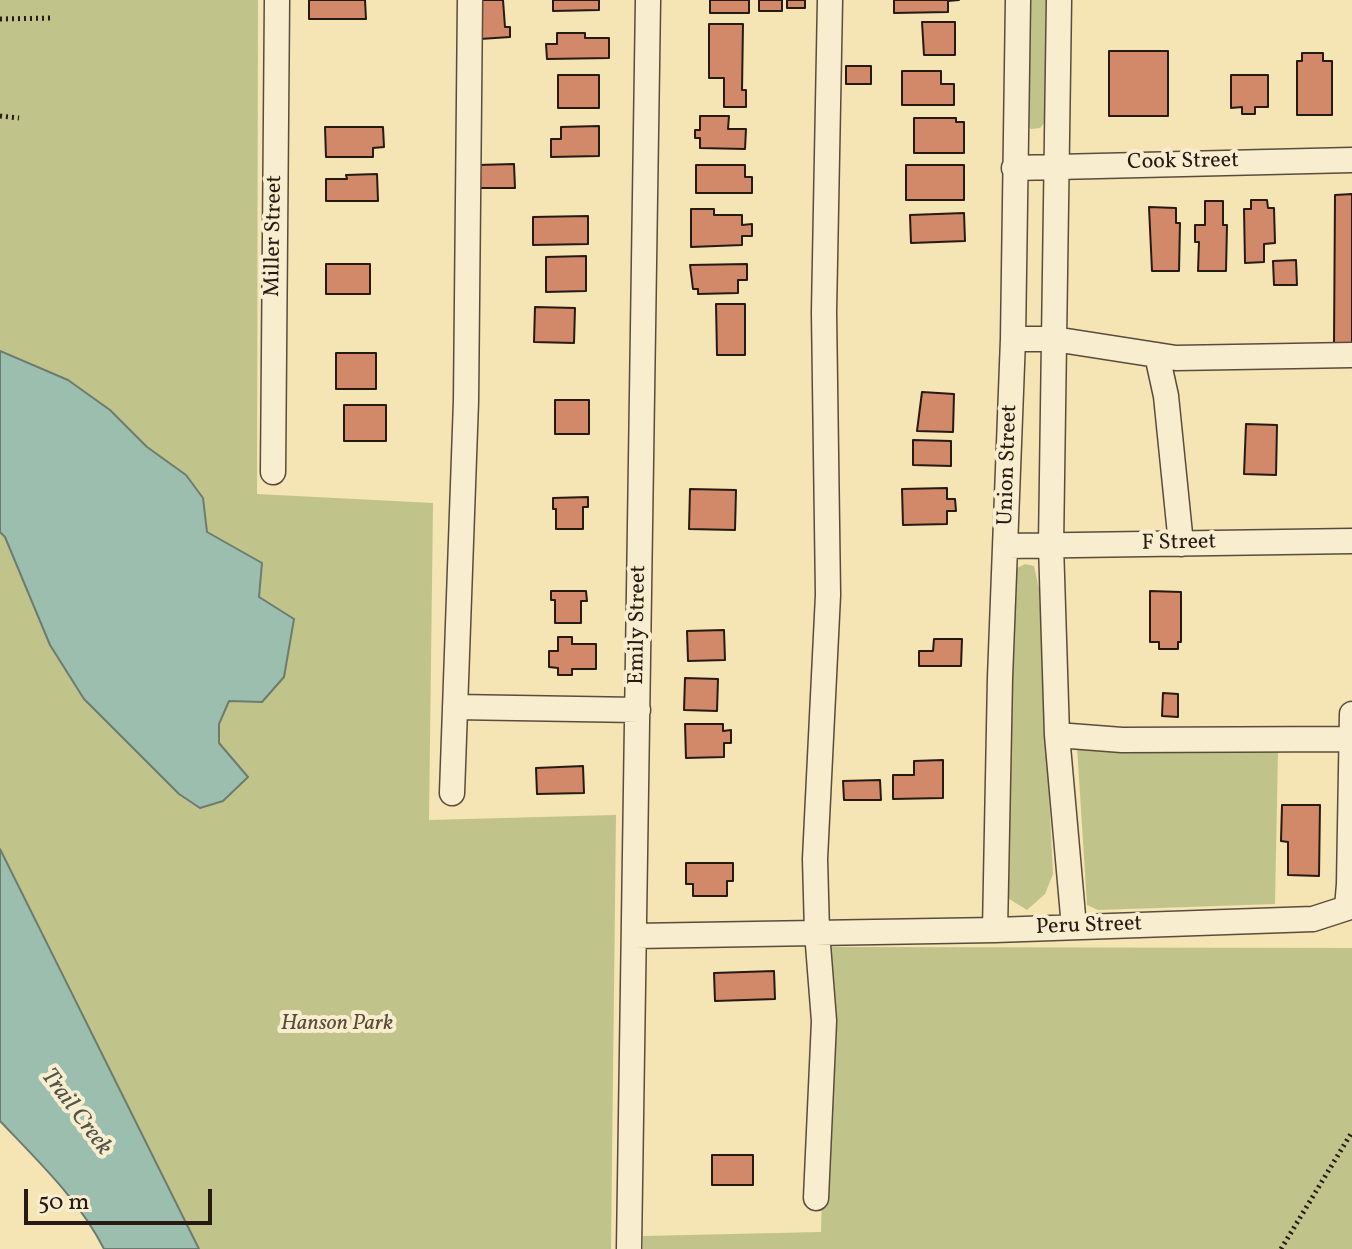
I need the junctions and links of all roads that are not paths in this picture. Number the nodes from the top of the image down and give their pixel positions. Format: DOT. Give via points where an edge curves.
graph roads {
  1 [pos="277,0"];
  2 [pos="470,0"];
  3 [pos="648,0"];
  4 [pos="830,0"];
  5 [pos="1018,0"];
  6 [pos="1059,0"];
  7 [pos="1352,160"];
  8 [pos="1057,166"];
  9 [pos="1014,168"];
  10 [pos="1013,339"];
  11 [pos="1054,339"];
  12 [pos="1157,355"];
  13 [pos="1352,355"];
  14 [pos="273,472"];
  15 [pos="1352,541"];
  16 [pos="1181,544"];
  17 [pos="1051,545"];
  18 [pos="1007,546"];
  19 [pos="455,707"];
  20 [pos="638,710"];
  21 [pos="1352,714"];
  22 [pos="1057,735"];
  23 [pos="1352,739"];
  24 [pos="452,793"];
  25 [pos="1074,927"];
  26 [pos="995,930"];
  27 [pos="817,932"];
  28 [pos="635,936"];
  29 [pos="816,1198"];
  30 [pos="629,1249"];
  1 -- 14 [label="street, Miller Street"];
  2 -- 19 [label="street" via="466,401"];
  3 -- 20 [label="street, Emily Street"];
  4 -- 27 [label="street" via="824,312 828,595 815,859"];
  5 -- 9 [label="street, Union Street"];
  6 -- 8 [label="street, Union Street"];
  7 -- 8 [label="street, Cook Street"];
  8 -- 9 [label="street, Cook Street"];
  8 -- 11 [label="street, Union Street"];
  9 -- 10 [label="street, Union Street"];
  10 -- 11 [label="street"];
  10 -- 18 [label="street, Union Street"];
  11 -- 12 [label="street"];
  11 -- 17 [label="street, Union Street"];
  12 -- 13 [label="street"];
  12 -- 16 [label="street"];
  15 -- 16 [label="street, F Street"];
  16 -- 17 [label="street, F Street"];
  17 -- 18 [label="street, F Street"];
  17 -- 22 [label="street, Union Street"];
  18 -- 26 [label="street, Union Street"];
  19 -- 20 [label="street"];
  19 -- 24 [label="street"];
  20 -- 28 [label="street, Emily Street"];
  21 -- 23 [label="street, Peru Street"];
  22 -- 23 [label="street" via="1122,740"];
  22 -- 25 [label="street, Union Street"];
  23 -- 25 [label="street, Peru Street" via="1347,908 1313,919"];
  25 -- 26 [label="street, Peru Street"];
  26 -- 27 [label="street, Peru Street"];
  27 -- 28 [label="street, Peru Street"];
  27 -- 29 [label="street" via="824,1021"];
  28 -- 30 [label="street, Emily Street"];
}
